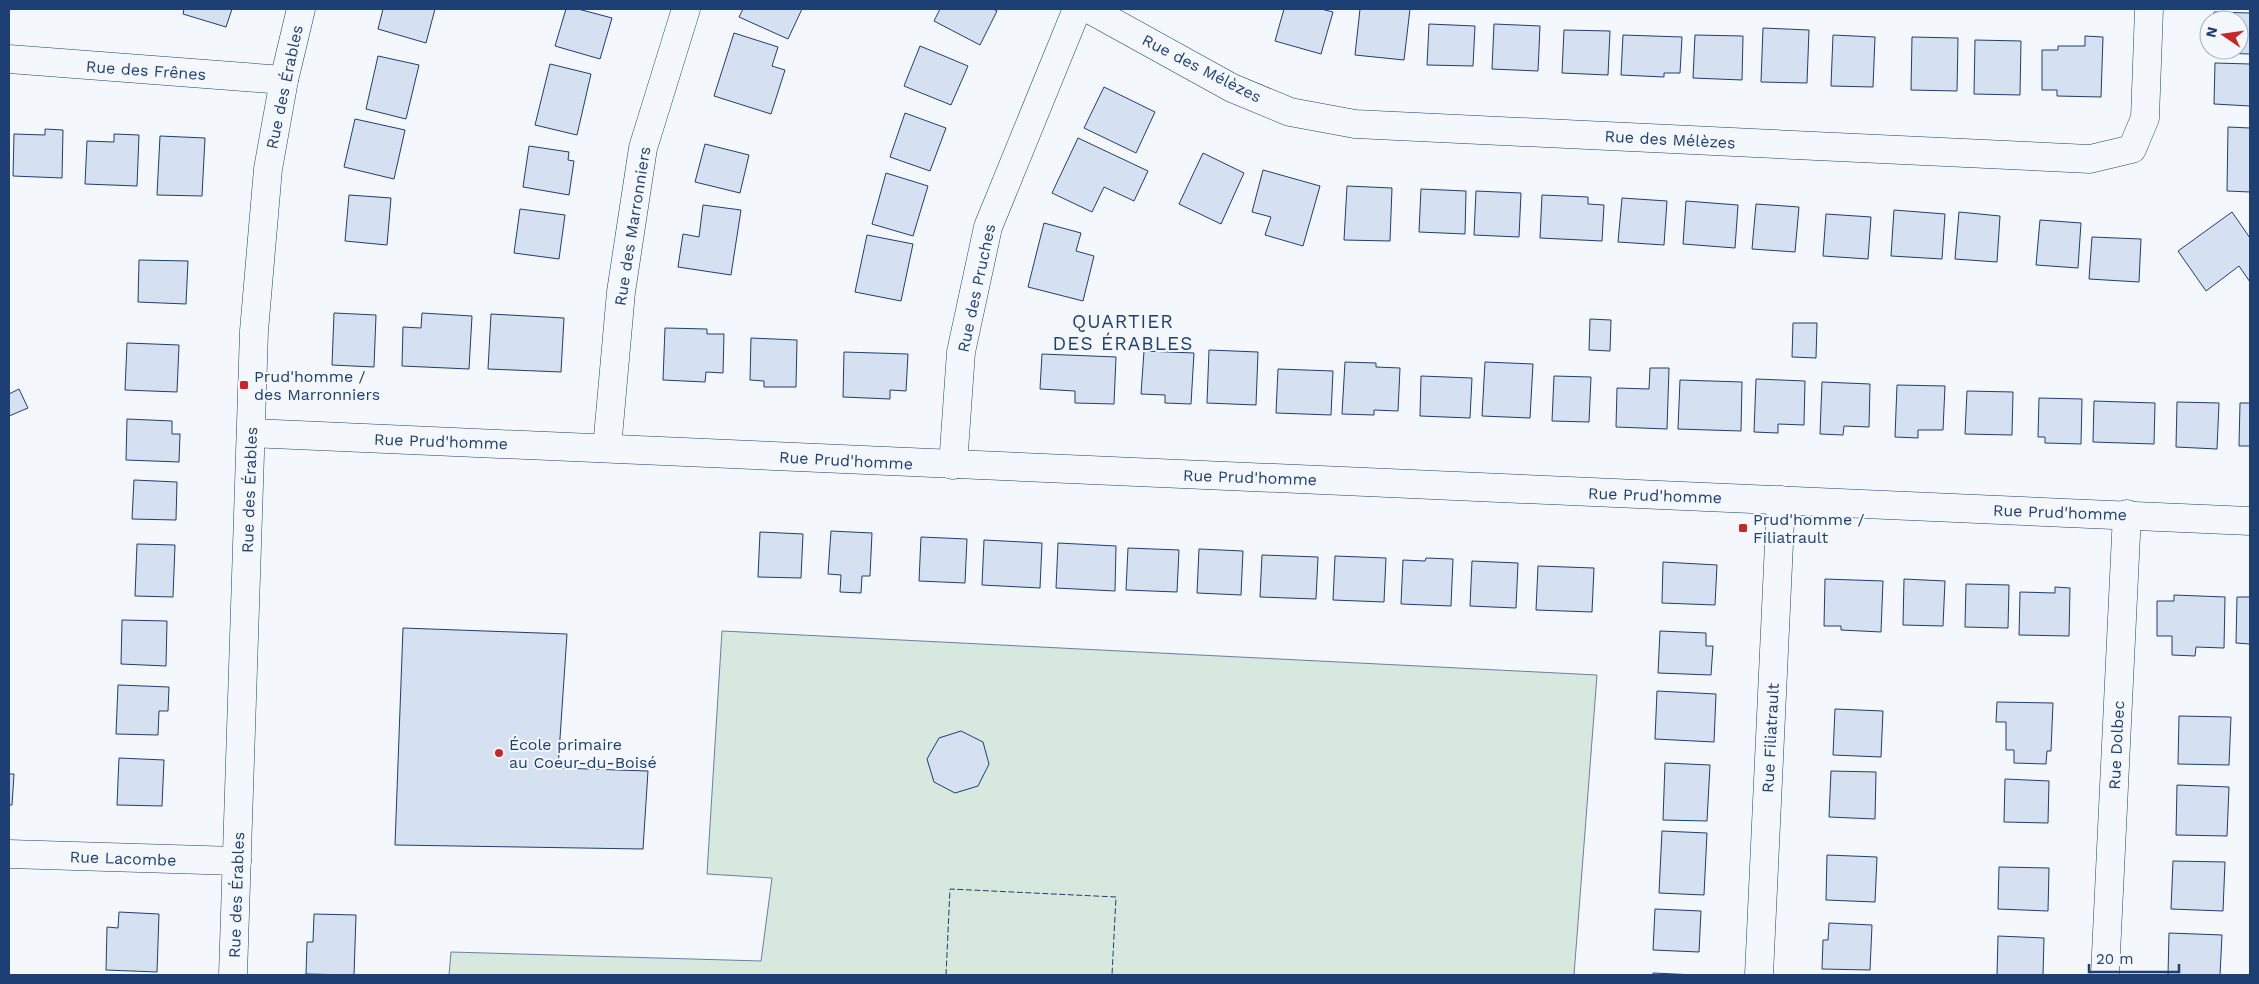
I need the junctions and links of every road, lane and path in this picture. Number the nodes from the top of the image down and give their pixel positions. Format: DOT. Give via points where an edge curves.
graph roads {
  1 [pos="301,9"];
  2 [pos="686,9"];
  3 [pos="1078,9"];
  4 [pos="1090,9"];
  5 [pos="2149,9"];
  6 [pos="9,59"];
  7 [pos="284,80"];
  8 [pos="251,433"];
  9 [pos="607,448"];
  10 [pos="952,465"];
  11 [pos="1781,500"];
  12 [pos="2127,514"];
  13 [pos="2250,522"];
  14 [pos="9,854"];
  15 [pos="237,861"];
  16 [pos="233,975"];
  17 [pos="1759,975"];
  18 [pos="2104,975"];
  1 -- 7 [label="street, Rue des Érables"];
  2 -- 9 [label="street, Rue des Marronniers" via="643,148 621,292"];
  3 -- 10 [label="street, Rue des Pruches" via="988,227 961,352"];
  4 -- 5 [label="street, Rue des Mélèzes" via="1232,88 1290,112 1355,124 2090,159 2132,149 2142,126 2145,118"];
  6 -- 7 [label="street, Rue des Frênes"];
  7 -- 8 [label="street, Rue des Érables" via="268,169 260,241"];
  8 -- 9 [label="street, Rue Prud'homme"];
  8 -- 15 [label="street, Rue des Érables"];
  9 -- 10 [label="street, Rue Prud'homme"];
  10 -- 11 [label="street, Rue Prud'homme"];
  11 -- 12 [label="street, Rue Prud'homme"];
  11 -- 17 [label="street, Rue Filiatrault"];
  12 -- 13 [label="street, Rue Prud'homme"];
  12 -- 18 [label="street, Rue Dolbec"];
  14 -- 15 [label="street, Rue Lacombe"];
  15 -- 16 [label="street, Rue des Érables"];
}
